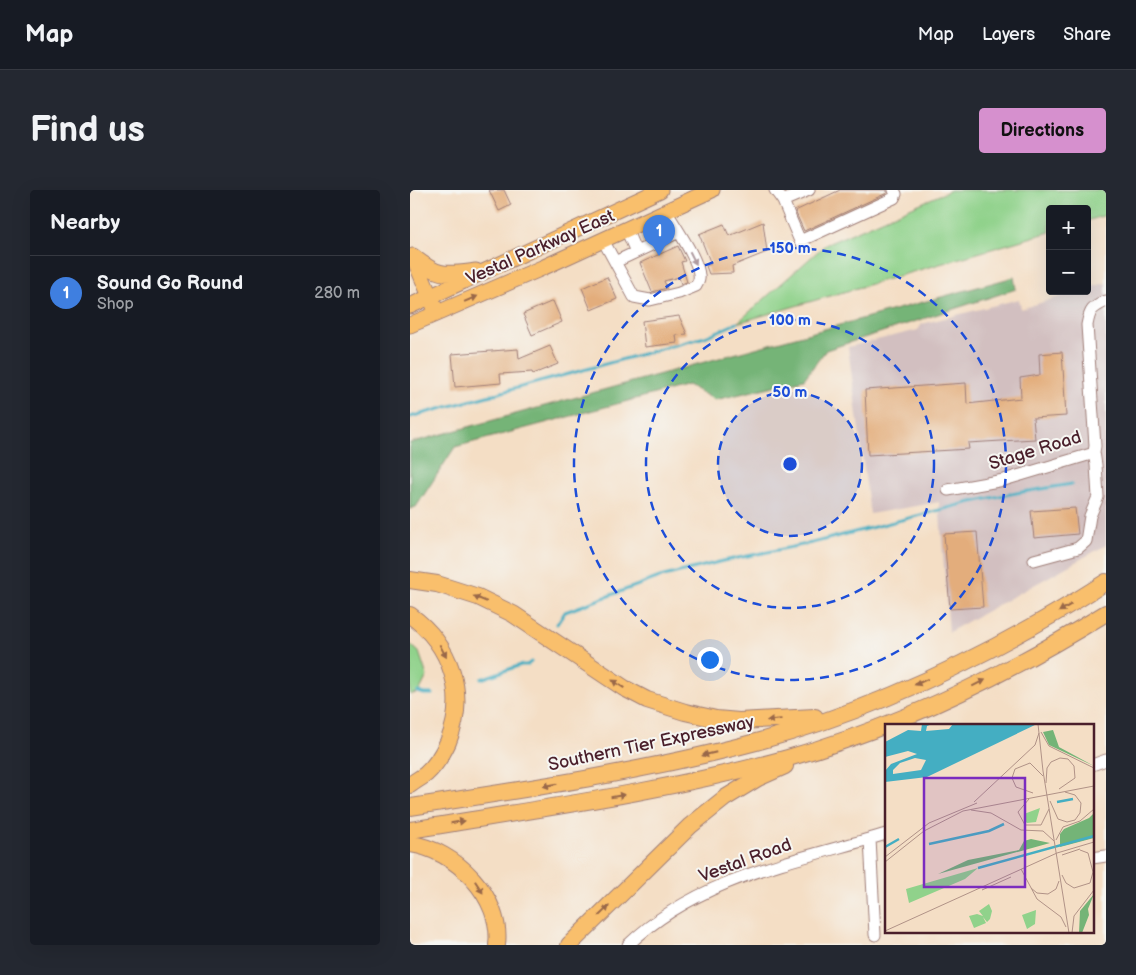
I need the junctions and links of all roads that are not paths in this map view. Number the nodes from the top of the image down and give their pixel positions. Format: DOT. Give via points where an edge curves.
graph roads {
  1 [pos="712,190"];
  2 [pos="775,190"];
  3 [pos="808,190"];
  4 [pos="894,190"];
  5 [pos="657,191"];
  6 [pos="783,201"];
  7 [pos="666,211"];
  8 [pos="626,229"];
  9 [pos="681,236"];
  10 [pos="603,240"];
  11 [pos="636,252"];
  12 [pos="412,253"];
  13 [pos="615,262"];
  14 [pos="490,269"];
  15 [pos="410,275"];
  16 [pos="421,301"];
  17 [pos="1106,301"];
  18 [pos="432,315"];
  19 [pos="410,325"];
  20 [pos="1094,452"];
  21 [pos="948,490"];
  22 [pos="1034,560"];
  23 [pos="410,580"];
  24 [pos="1106,582"];
  25 [pos="1106,613"];
  26 [pos="410,615"];
  27 [pos="840,714"];
  28 [pos="885,724"];
  29 [pos="885,724"];
  30 [pos="854,736"];
  31 [pos="1106,760"];
  32 [pos="1094,764"];
  33 [pos="410,785"];
  34 [pos="410,807"];
  35 [pos="410,830"];
  36 [pos="885,834"];
  37 [pos="870,839"];
  38 [pos="410,844"];
  39 [pos="875,935"];
  40 [pos="497,945"];
  41 [pos="569,945"];
  42 [pos="628,945"];
  1 -- 7 [label="main road, Vestal Parkway East"];
  2 -- 6 [label="street"];
  3 -- 6 [label="street"];
  4 -- 6 [label="street" via="894,198 800,241"];
  5 -- 14 [label="main road, Vestal Parkway East"];
  7 -- 8 [label="main road, Vestal Parkway East"];
  7 -- 9 [label="street"];
  8 -- 10 [label="main road, Vestal Parkway East"];
  8 -- 11 [label="street"];
  9 -- 11 [label="street"];
  9 -- 13 [label="street, one-way" via="697,267 699,279 696,286 679,293 650,300 634,297"];
  10 -- 13 [label="street"];
  18 -- 10 [label="main road, Vestal Parkway East, one-way"];
  11 -- 13 [label="street"];
  12 -- 14 [label="main road" via="437,272 451,274"];
  12 -- 16 [label="main road"];
  14 -- 16 [label="main road, Vestal Parkway East"];
  15 -- 16 [label="main road"];
  16 -- 18 [label="main road"];
  17 -- 20 [label="street, Stage Road" via="1089,312 1087,325"];
  18 -- 19 [label="main road, Vestal Parkway East"];
  20 -- 21 [label="street, Stage Road" via="1004,480"];
  20 -- 22 [label="street" via="1098,497 1090,516 1086,541 1078,548"];
  27 -- 23 [label="highway, one-way" via="739,721 716,719 647,700 513,614 478,597 437,584"];
  24 -- 27 [label="highway, Southern Tier Expressway, one-way" via="976,657"];
  29 -- 25 [label="highway, one-way" via="980,682"];
  26 -- 33 [label="highway, one-way" via="441,646 456,687 453,730 427,773"];
  27 -- 34 [label="highway, Southern Tier Expressway, one-way" via="687,760"];
  30 -- 28 [label="highway, one-way"];
  35 -- 30 [label="highway, one-way" via="644,792 790,757"];
  41 -- 30 [label="highway, one-way" via="690,826 725,798 758,778"];
  31 -- 32 [label="street"];
  36 -- 37 [label="street, Vestal Road"];
  37 -- 39 [label="street"];
  37 -- 42 [label="street, Vestal Road" via="766,868 719,885 672,911"];
  38 -- 40 [label="highway, one-way" via="438,852 474,880 488,901 495,921"];
}
